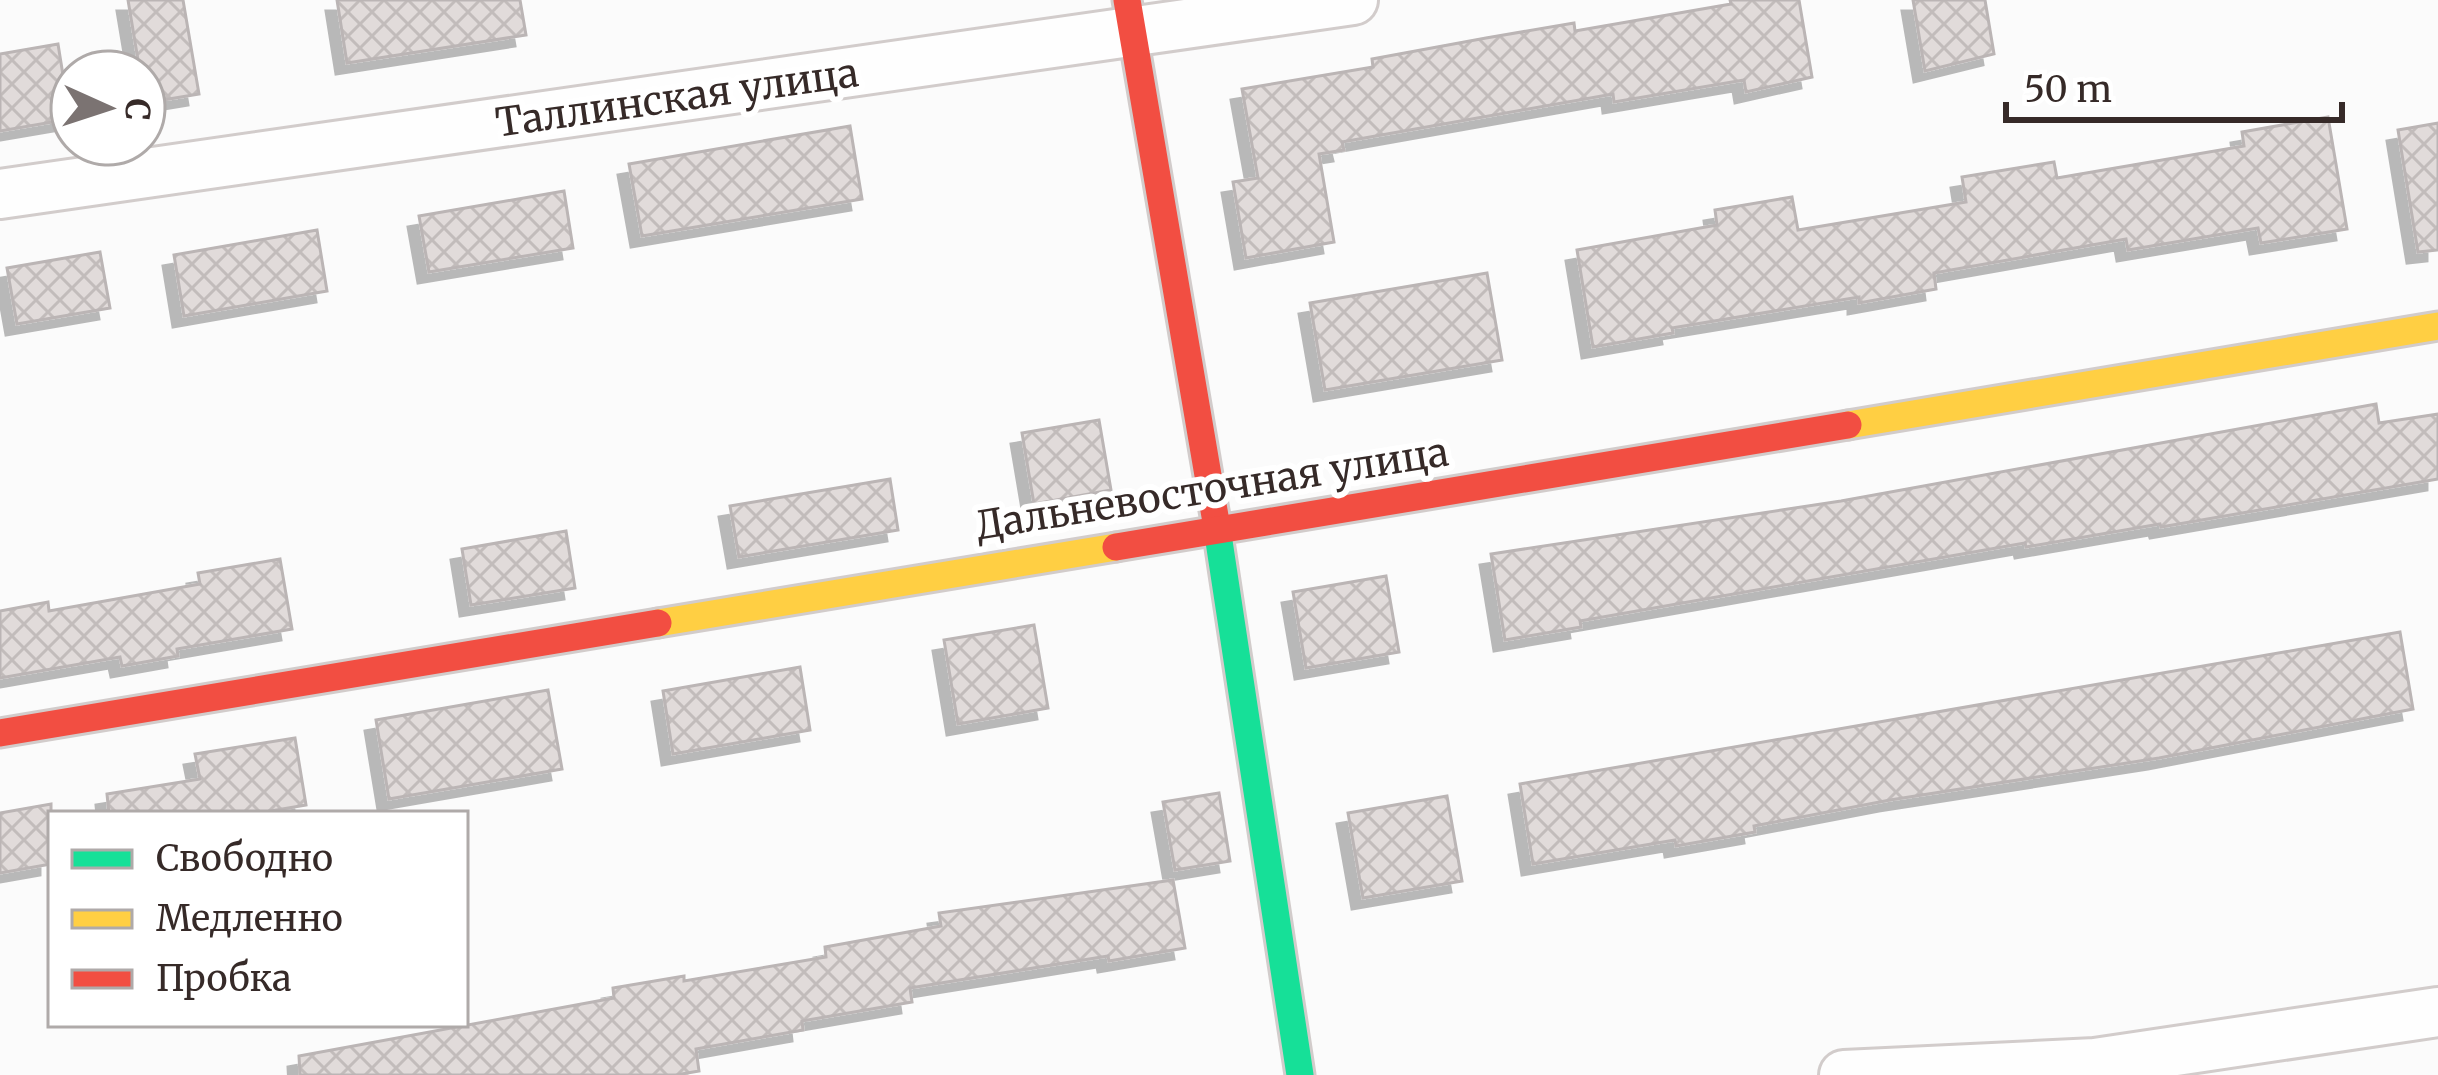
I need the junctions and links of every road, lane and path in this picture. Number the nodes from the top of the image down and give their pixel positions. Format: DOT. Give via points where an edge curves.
graph roads {
  1 [pos="1353,0"];
  2 [pos="1130,17"];
  3 [pos="0,194"];
  4 [pos="2438,326"];
  5 [pos="1217,527"];
  6 [pos="0,733"];
  7 [pos="2438,1012"];
  8 [pos="1300,1075"];
  9 [pos="1844,1075"];
  1 -- 2 [label="street, Таллинская улица"];
  2 -- 3 [label="street, Таллинская улица"];
  2 -- 5 [label="street"];
  4 -- 5 [label="street, Дальневосточная улица"];
  5 -- 6 [label="street, Дальневосточная улица"];
  5 -- 8 [label="street"];
  7 -- 9 [label="street" via="2095,1063"];
}
